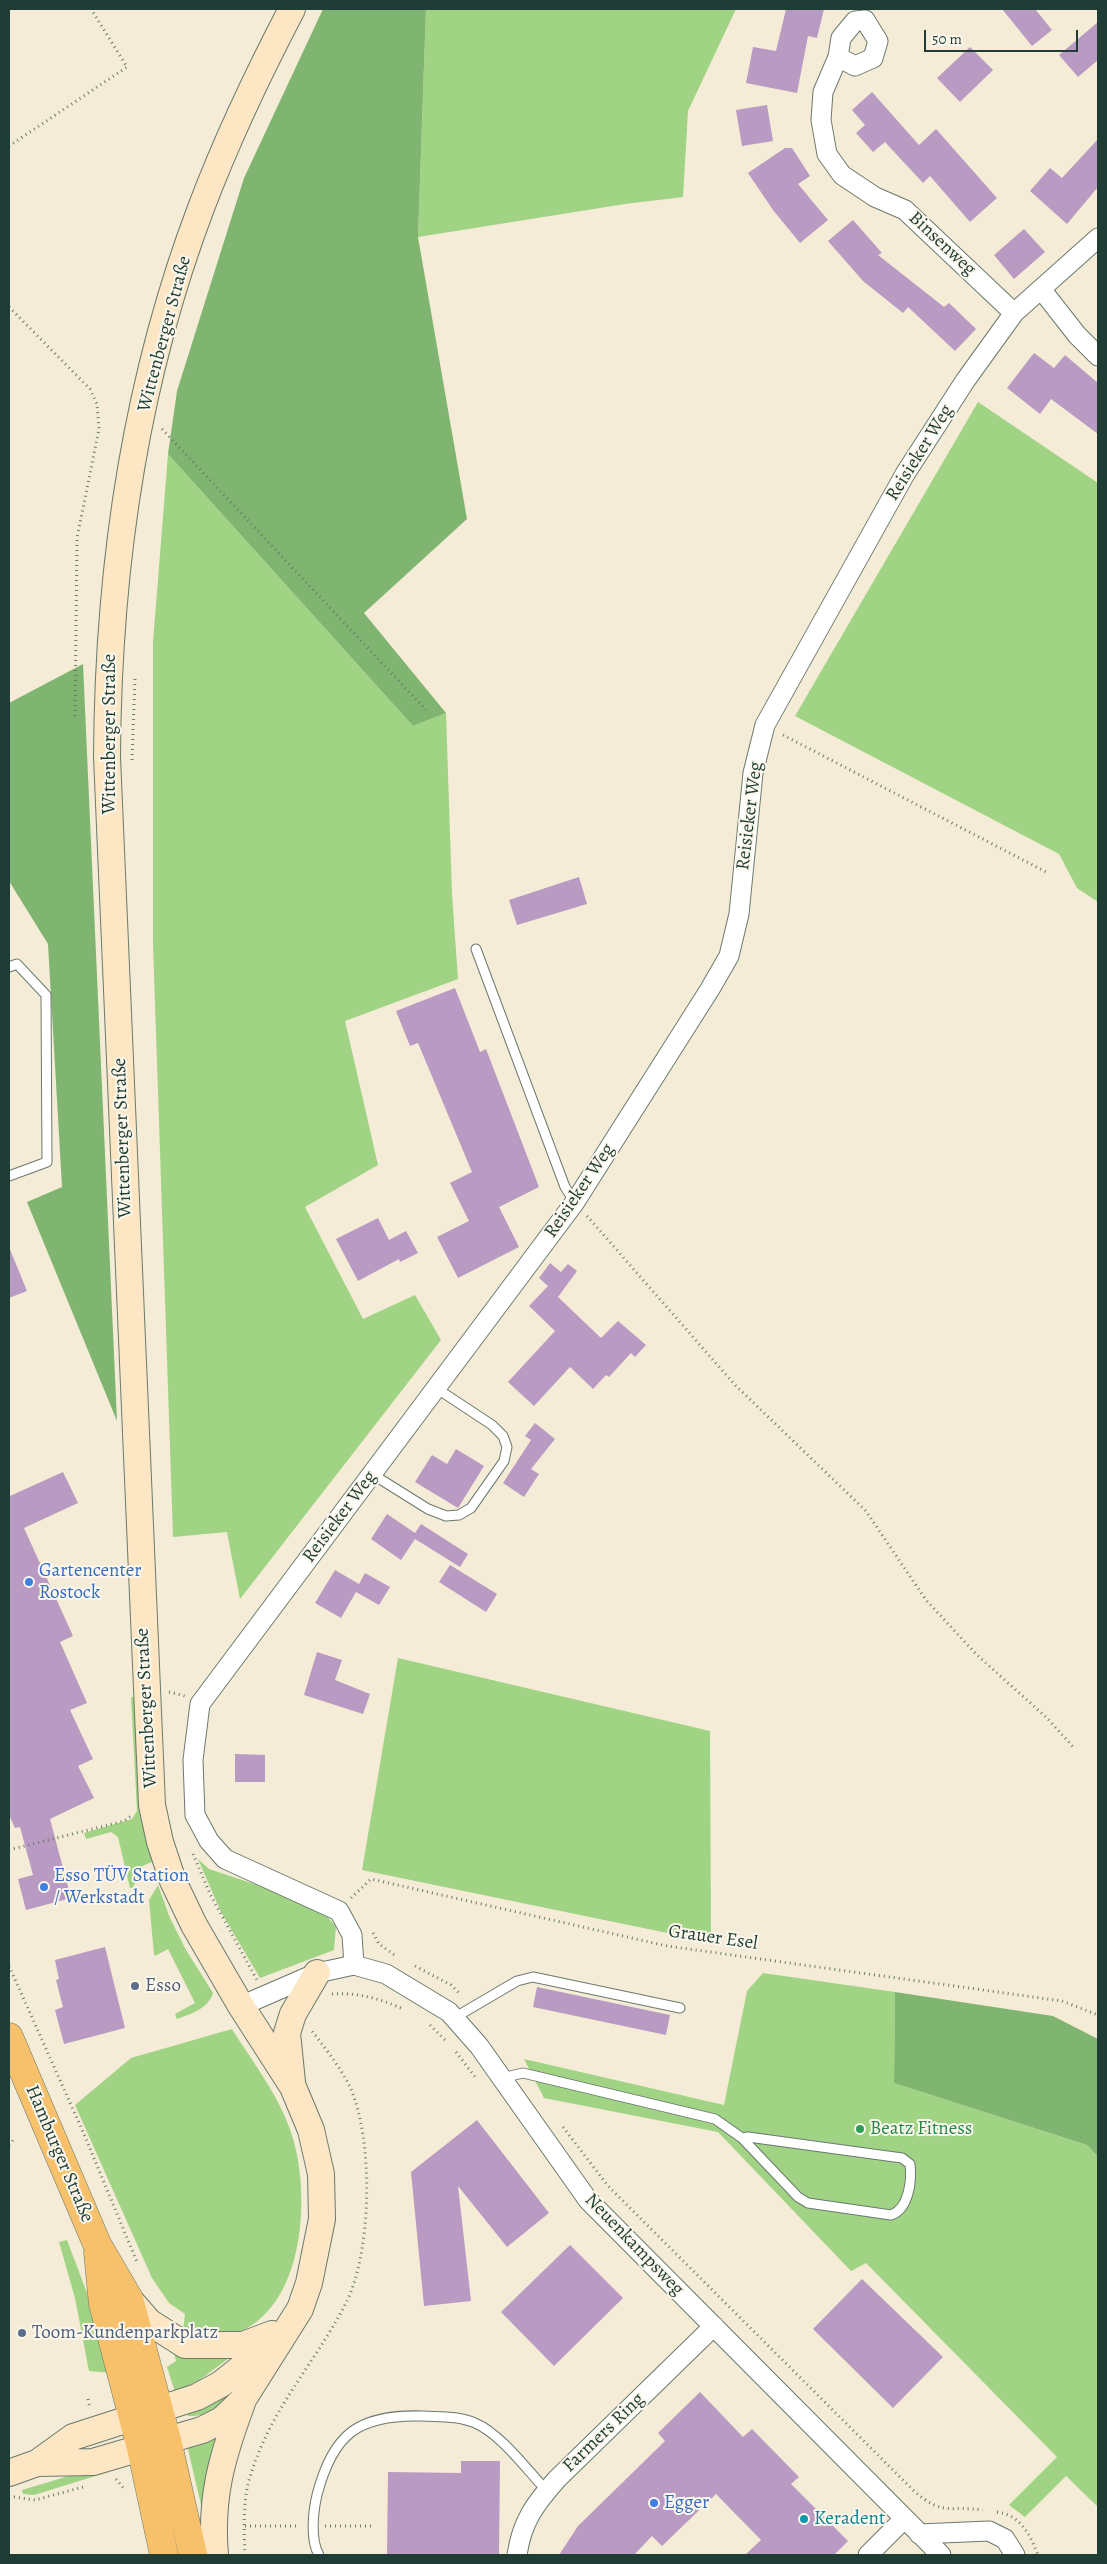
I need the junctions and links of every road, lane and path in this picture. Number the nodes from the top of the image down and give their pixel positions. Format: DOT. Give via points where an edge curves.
graph roads {
  1 [pos="91,9"];
  2 [pos="292,9"];
  3 [pos="838,57"];
  4 [pos="9,146"];
  5 [pos="1098,238"];
  6 [pos="1041,289"];
  7 [pos="9,307"];
  8 [pos="1014,313"];
  9 [pos="1098,356"];
  10 [pos="158,436"];
  11 [pos="135,668"];
  12 [pos="426,710"];
  13 [pos="75,718"];
  14 [pos="765,725"];
  15 [pos="133,770"];
  16 [pos="1048,873"];
  17 [pos="476,949"];
  18 [pos="9,967"];
  19 [pos="9,1176"];
  20 [pos="575,1202"];
  21 [pos="436,1388"];
  22 [pos="372,1474"];
  23 [pos="171,1682"];
  24 [pos="159,1691"];
  25 [pos="188,1697"];
  26 [pos="172,1702"];
  27 [pos="1075,1749"];
  28 [pos="134,1810"];
  29 [pos="189,1845"];
  30 [pos="9,1850"];
  31 [pos="354,1906"];
  32 [pos="370,1927"];
  33 [pos="399,1958"];
  34 [pos="407,1962"];
  35 [pos="354,1965"];
  36 [pos="9,1966"];
  37 [pos="317,1973"];
  38 [pos="266,1994"];
  39 [pos="241,2006"];
  40 [pos="474,2006"];
  41 [pos="680,2008"];
  42 [pos="293,2014"];
  43 [pos="1098,2015"];
  44 [pos="454,2018"];
  45 [pos="9,2037"];
  46 [pos="502,2078"];
  47 [pos="293,2087"];
  48 [pos="557,2119"];
  49 [pos="742,2138"];
  50 [pos="14,2139"];
  51 [pos="9,2145"];
  52 [pos="97,2244"];
  53 [pos="314,2258"];
  54 [pos="139,2266"];
  55 [pos="129,2299"];
  56 [pos="714,2326"];
  57 [pos="273,2334"];
  58 [pos="242,2401"];
  59 [pos="159,2410"];
  60 [pos="132,2418"];
  61 [pos="167,2440"];
  62 [pos="140,2448"];
  63 [pos="38,2463"];
  64 [pos="9,2473"];
  65 [pos="115,2478"];
  66 [pos="106,2481"];
  67 [pos="88,2486"];
  68 [pos="547,2491"];
  69 [pos="9,2498"];
  70 [pos="904,2520"];
  71 [pos="919,2534"];
  72 [pos="164,2555"];
  73 [pos="193,2555"];
  74 [pos="215,2555"];
  75 [pos="245,2555"];
  76 [pos="319,2555"];
  77 [pos="517,2555"];
  78 [pos="868,2555"];
  79 [pos="941,2555"];
  80 [pos="1016,2555"];
  81 [pos="1038,2555"];
  1 -- 4 [label="path" via="127,67"];
  2 -- 24 [label="main road, Wittenberger Straße" via="238,116 200,209 172,292 144,411 113,596 107,757"];
  3 -- 8 [label="street, Binsenweg" via="823,92 821,120 827,154 842,175 875,197 905,210"];
  5 -- 6 [label="street, Reisieker Weg"];
  6 -- 8 [label="street, Reisieker Weg"];
  6 -- 9 [label="street"];
  7 -- 13 [label="path" via="90,389 97,404 99,429 77,538"];
  8 -- 14 [label="street, Reisieker Weg" via="905,474"];
  10 -- 12 [label="path" via="160,428"];
  11 -- 15 [label="path"];
  14 -- 16 [label="path"];
  14 -- 20 [label="street, Reisieker Weg" via="753,773 739,914 729,956"];
  17 -- 20 [label="lane" via="565,1187"];
  18 -- 19 [label="lane" via="17,964 46,995 47,1162"];
  20 -- 21 [label="street, Reisieker Weg"];
  20 -- 27 [label="path" via="734,1385 866,1511 926,1600 977,1655 1047,1718"];
  21 -- 22 [label="street, Reisieker Weg"];
  21 -- 22 [label="lane" via="492,1426 503,1436 507,1447 504,1462 471,1508 459,1516 446,1516 428,1509"];
  22 -- 35 [label="street, Reisieker Weg" via="200,1704 193,1760 194,1815 209,1841 225,1859 338,1911 352,1935"];
  23 -- 24 [label="path"];
  24 -- 25 [label="path"];
  24 -- 26 [label="path"];
  24 -- 39 [label="main road, Wittenberger Straße" via="152,1806 160,1842 173,1881 194,1925"];
  28 -- 30 [label="path" via="124,1821"];
  29 -- 38 [label="path" via="211,1896"];
  31 -- 43 [label="path, Grauer Esel" via="349,1900 371,1879 667,1946 1062,2001"];
  32 -- 33 [label="path" via="379,1944"];
  34 -- 40 [label="path" via="450,1985"];
  35 -- 37 [label="street"];
  35 -- 44 [label="street, Neuenkampsweg" via="386,1974"];
  36 -- 54 [label="path"];
  37 -- 38 [label="street"];
  37 -- 42 [label="main road"];
  38 -- 39 [label="street"];
  39 -- 47 [label="main road, Wittenberger Straße"];
  40 -- 41 [label="lane" via="517,1981 533,1977"];
  40 -- 44 [label="lane"];
  42 -- 47 [label="main road" via="287,2033"];
  42 -- 75 [label="path" via="307,2024 330,2054 350,2089 362,2128 367,2182 363,2251 346,2304 264,2437 248,2486"];
  44 -- 46 [label="street, Neuenkampsweg"];
  45 -- 52 [label="main road, Hamburger Straße"];
  46 -- 49 [label="lane" via="523,2073 715,2118"];
  46 -- 56 [label="street, Neuenkampsweg" via="588,2200"];
  47 -- 53 [label="main road, Wittenberger Straße" via="311,2130 321,2174 322,2219"];
  48 -- 81 [label="path" via="608,2186 914,2492 941,2509 1008,2513 1029,2532"];
  49 -- 49 [label="lane" via="798,2197 808,2203 891,2214 897,2213 904,2205 911,2174 910,2164 902,2158 748,2136"];
  50 -- 51 [label="path"];
  52 -- 55 [label="main road, Hamburger Straße"];
  52 -- 60 [label="main road, Hamburger Straße" via="103,2304"];
  53 -- 57 [label="main road, Wittenberger Straße"];
  53 -- 58 [label="main road, Wittenberger Straße" via="300,2310"];
  55 -- 57 [label="main road" via="150,2322 185,2345 243,2345"];
  55 -- 59 [label="main road, Hamburger Straße"];
  56 -- 68 [label="street, Farmers Ring"];
  56 -- 70 [label="street, Neuenkampsweg"];
  57 -- 59 [label="main road, Wittenberger Straße" via="250,2361 221,2384 197,2397"];
  58 -- 61 [label="main road, Wittenberger Straße" via="222,2420 202,2430"];
  58 -- 74 [label="main road" via="219,2468"];
  59 -- 60 [label="main road, Wittenberger Straße"];
  59 -- 61 [label="main road, Hamburger Straße"];
  60 -- 62 [label="main road"];
  60 -- 63 [label="main road, Wittenberger Straße" via="73,2437"];
  61 -- 62 [label="main road, Wittenberger Straße"];
  61 -- 73 [label="main road"];
  62 -- 63 [label="main road, Wittenberger Straße" via="93,2462"];
  62 -- 72 [label="main road"];
  63 -- 64 [label="main road"];
  65 -- 66 [label="path"];
  67 -- 69 [label="path" via="35,2500"];
  68 -- 76 [label="lane" via="488,2429 474,2422 455,2417 378,2418 354,2429 330,2457 315,2505 314,2526"];
  68 -- 77 [label="street, Farmers Ring" via="534,2506 520,2536"];
  70 -- 71 [label="street, Neuenkampsweg"];
  70 -- 78 [label="street"];
  71 -- 79 [label="street, Neuenkampsweg"];
  71 -- 80 [label="street" via="989,2531 1005,2539"];
}
